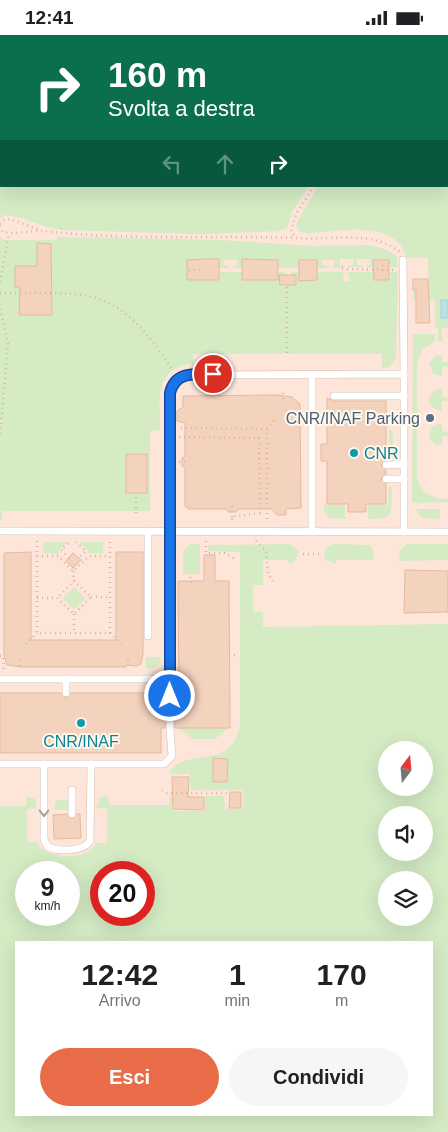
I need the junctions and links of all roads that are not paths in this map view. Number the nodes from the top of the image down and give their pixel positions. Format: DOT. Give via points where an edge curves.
graph roads {
  1 [pos="403,260"];
  2 [pos="404,374"];
  3 [pos="312,375"];
  4 [pos="334,396"];
  5 [pos="404,397"];
  6 [pos="386,422"];
  7 [pos="404,422"];
  8 [pos="404,464"];
  9 [pos="386,465"];
  10 [pos="386,479"];
  11 [pos="404,479"];
  12 [pos="0,531"];
  13 [pos="148,531"];
  14 [pos="170,531"];
  15 [pos="312,532"];
  16 [pos="404,532"];
  17 [pos="448,532"];
  18 [pos="148,636"];
  19 [pos="0,679"];
  20 [pos="66,679"];
  21 [pos="170,679"];
  22 [pos="66,693"];
  23 [pos="0,764"];
  24 [pos="44,764"];
  25 [pos="91,764"];
  26 [pos="72,790"];
  27 [pos="72,814"];
  1 -- 2 [label="lane"];
  2 -- 3 [label="lane"];
  2 -- 5 [label="lane"];
  3 -- 14 [label="lane" via="195,374 176,380 170,393"];
  3 -- 15 [label="lane"];
  4 -- 5 [label="lane"];
  5 -- 7 [label="lane"];
  6 -- 7 [label="lane"];
  7 -- 8 [label="lane"];
  8 -- 9 [label="lane"];
  8 -- 11 [label="lane"];
  10 -- 11 [label="lane"];
  11 -- 16 [label="lane"];
  12 -- 13 [label="lane"];
  13 -- 14 [label="lane"];
  13 -- 18 [label="lane"];
  14 -- 15 [label="lane"];
  14 -- 21 [label="lane"];
  15 -- 16 [label="lane"];
  16 -- 17 [label="lane"];
  19 -- 20 [label="lane"];
  20 -- 21 [label="lane"];
  20 -- 22 [label="lane"];
  21 -- 25 [label="lane" via="173,751 169,762"];
  23 -- 24 [label="lane"];
  24 -- 25 [label="lane"];
  24 -- 25 [label="lane, one-way" via="44,839 46,846 54,849 82,848 90,841"];
  26 -- 27 [label="lane"];
}
